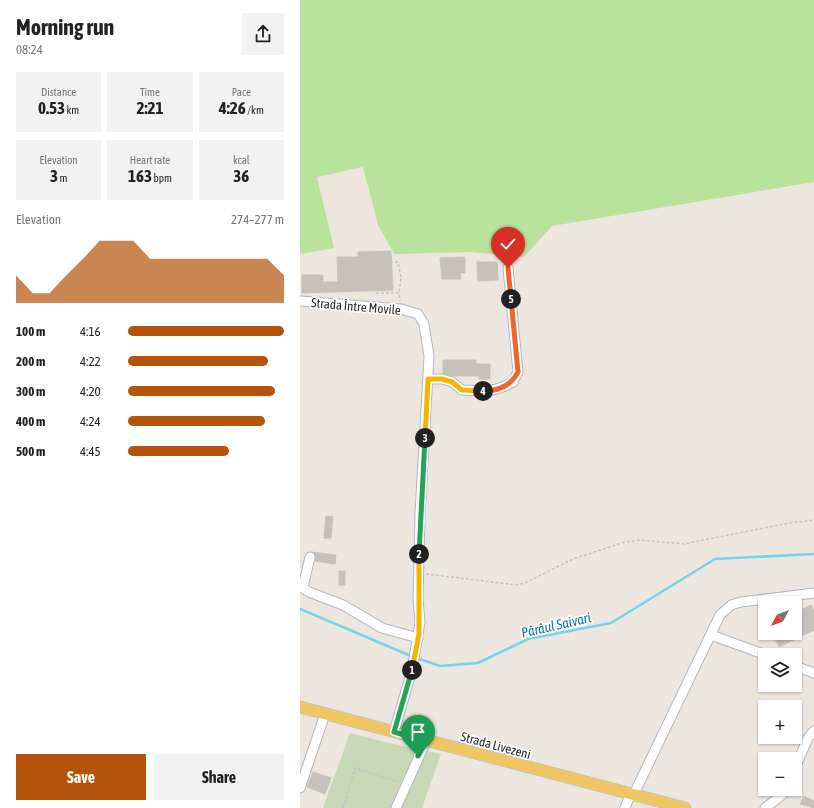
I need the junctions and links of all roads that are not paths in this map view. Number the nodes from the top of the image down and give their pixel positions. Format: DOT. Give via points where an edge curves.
graph roads {
  1 [pos="508,268"];
  2 [pos="300,301"];
  3 [pos="428,379"];
  4 [pos="310,557"];
  5 [pos="301,587"];
  6 [pos="812,594"];
  7 [pos="711,635"];
  8 [pos="418,638"];
  9 [pos="758,652"];
  10 [pos="802,669"];
  11 [pos="814,673"];
  12 [pos="300,707"];
  13 [pos="326,714"];
  14 [pos="814,731"];
  15 [pos="394,732"];
  16 [pos="426,741"];
  17 [pos="802,752"];
  18 [pos="300,788"];
  19 [pos="633,793"];
  20 [pos="781,796"];
  21 [pos="396,808"];
  22 [pos="625,808"];
  23 [pos="685,808"];
  24 [pos="765,808"];
  1 -- 3 [label="street" via="518,372 513,382 488,391 462,390 452,382"];
  2 -- 3 [label="street, Strada Între Movile" via="401,309 418,314 424,324 427,340"];
  3 -- 8 [label="street, Strada Între Movile" via="418,573"];
  4 -- 5 [label="street"];
  5 -- 8 [label="street" via="343,605 382,628"];
  6 -- 7 [label="street" via="731,605 720,615"];
  7 -- 9 [label="street"];
  7 -- 19 [label="street"];
  8 -- 15 [label="street, Strada Între Movile" via="412,670"];
  10 -- 11 [label="street"];
  12 -- 13 [label="main road, Strada Livezeni"];
  13 -- 15 [label="main road, Strada Livezeni"];
  13 -- 18 [label="street"];
  14 -- 17 [label="street"];
  15 -- 16 [label="main road, Strada Livezeni"];
  16 -- 19 [label="main road, Strada Livezeni"];
  16 -- 21 [label="street"];
  19 -- 22 [label="street"];
  19 -- 23 [label="main road, Strada Livezeni"];
  20 -- 24 [label="street"];
}
